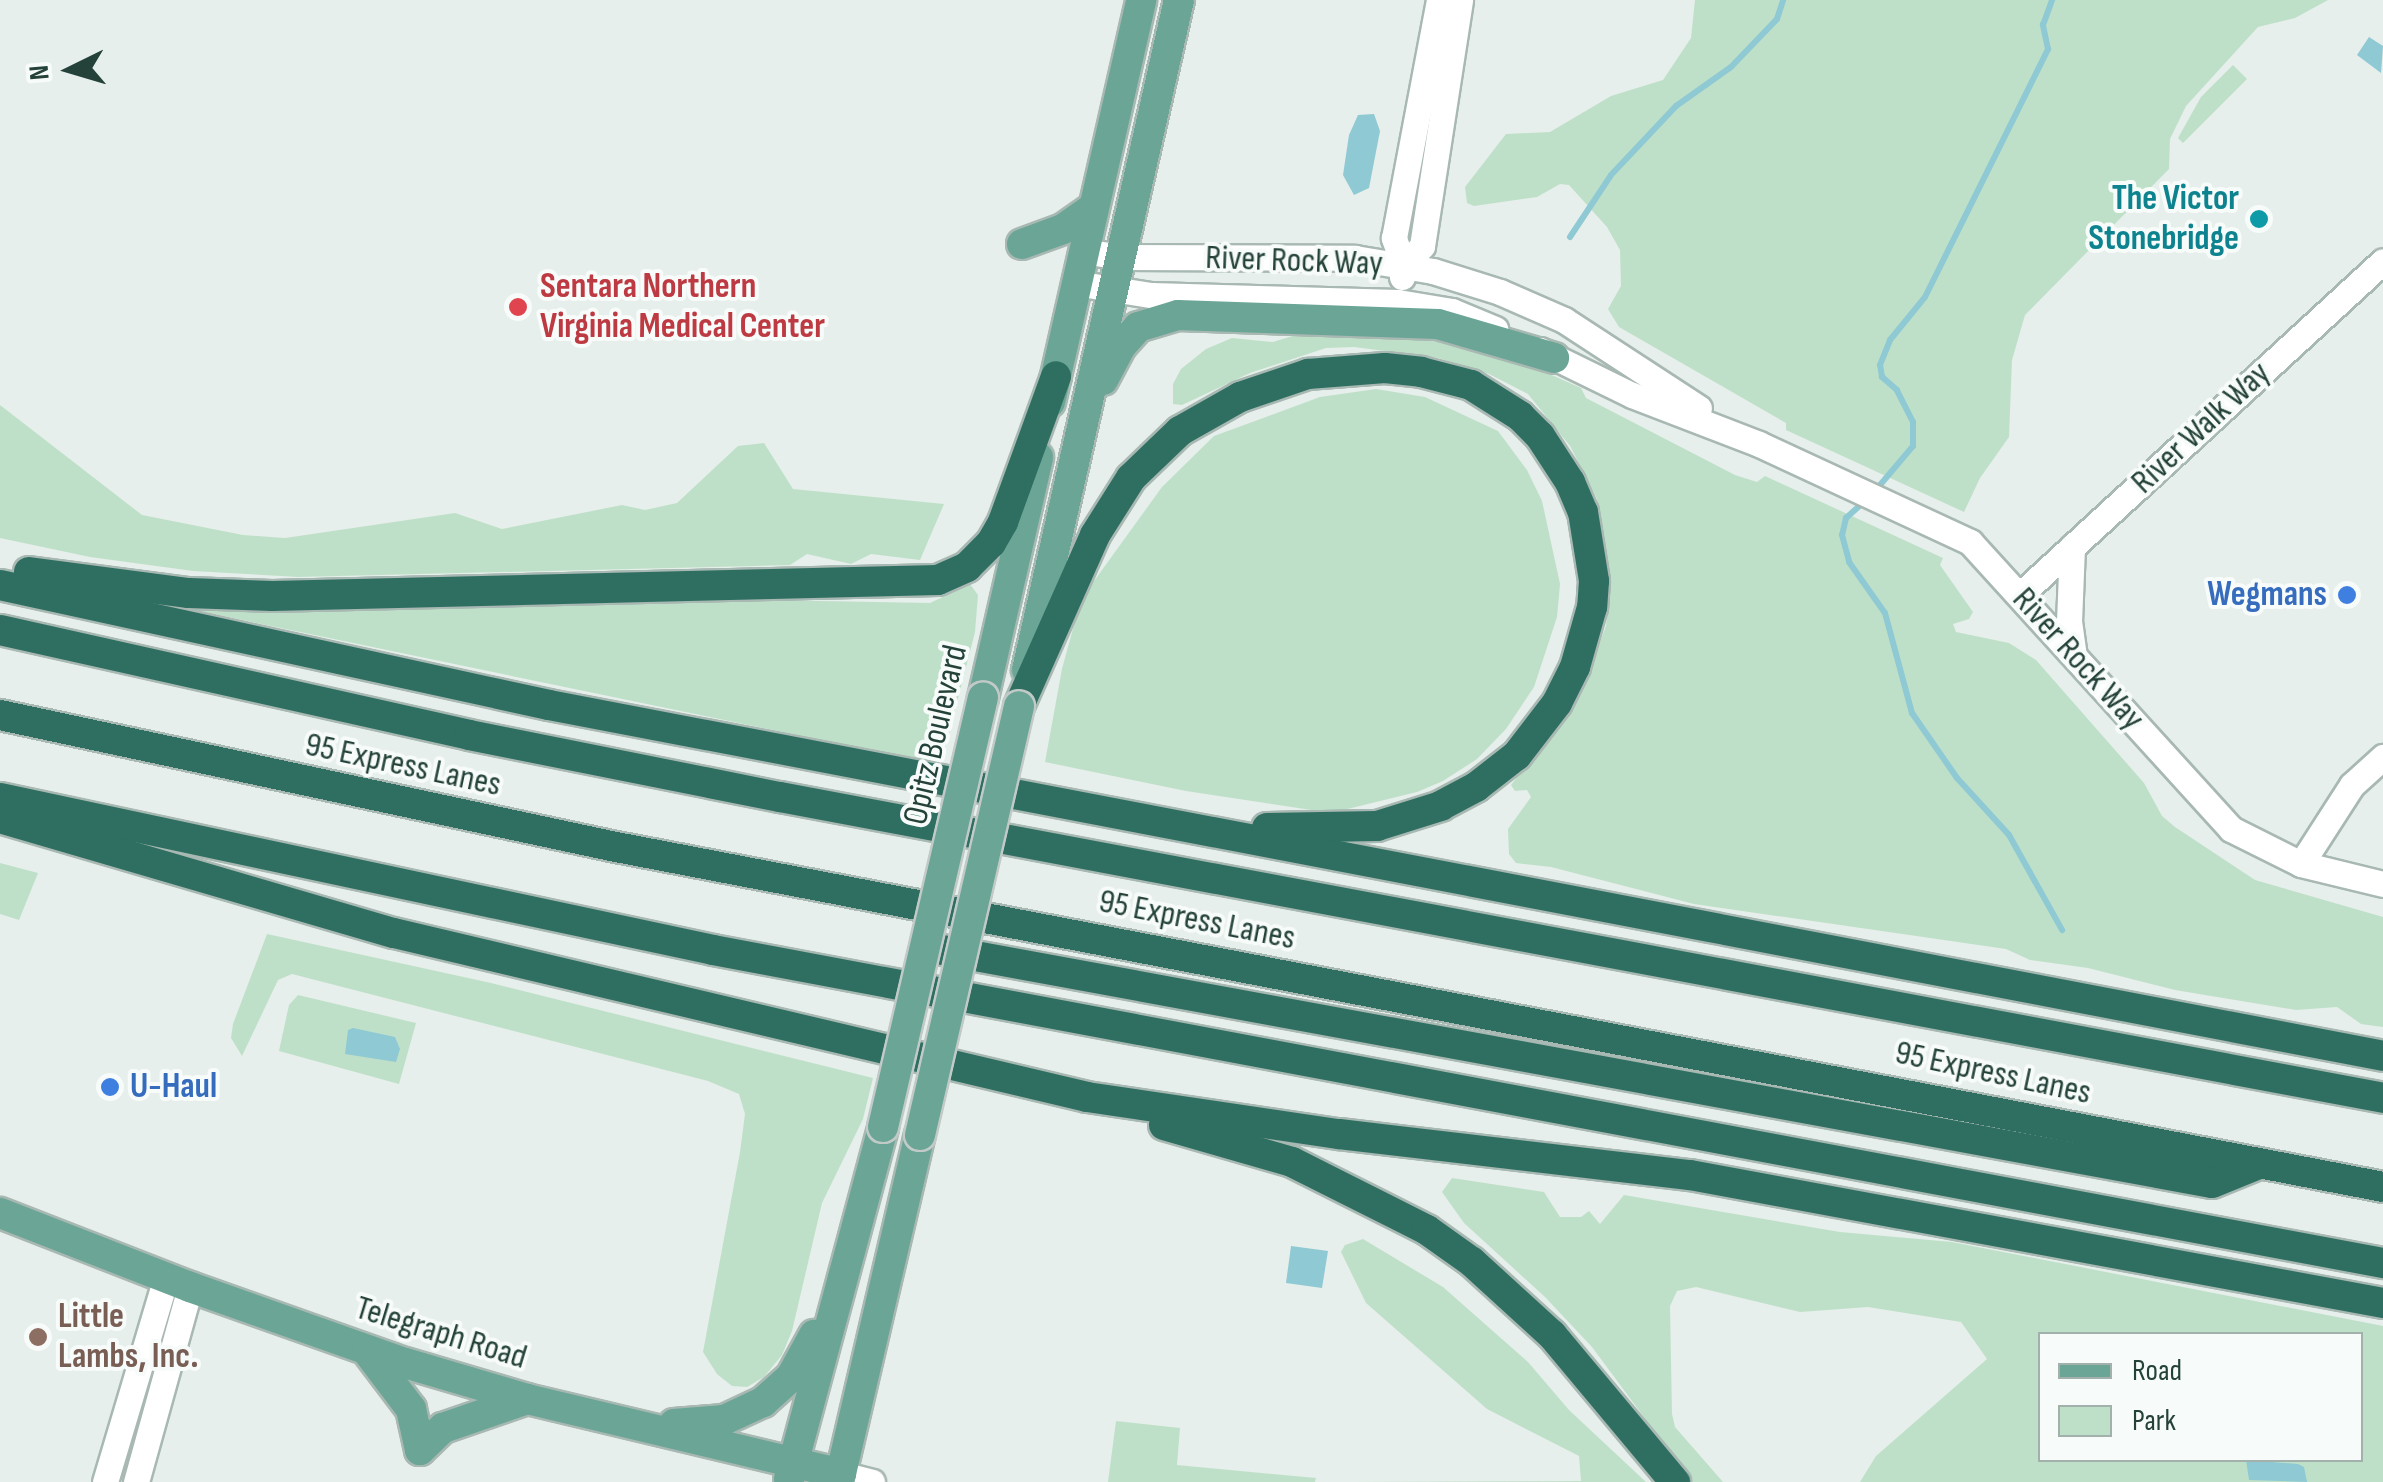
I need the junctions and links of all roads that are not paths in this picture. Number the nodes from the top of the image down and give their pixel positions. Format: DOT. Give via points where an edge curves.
graph roads {
  1 [pos="1140,0"];
  2 [pos="1179,0"];
  3 [pos="1440,0"];
  4 [pos="1460,0"];
  5 [pos="1093,208"];
  6 [pos="1022,244"];
  7 [pos="1083,250"];
  8 [pos="1119,257"];
  9 [pos="2383,261"];
  10 [pos="1404,266"];
  11 [pos="1075,283"];
  12 [pos="1111,291"];
  13 [pos="1398,302"];
  14 [pos="1554,358"];
  15 [pos="1056,376"];
  16 [pos="1079,432"];
  17 [pos="1760,444"];
  18 [pos="1975,546"];
  19 [pos="2064,554"];
  20 [pos="0,566"];
  21 [pos="0,585"];
  22 [pos="2020,595"];
  23 [pos="0,630"];
  24 [pos="2074,655"];
  25 [pos="1019,706"];
  26 [pos="0,715"];
  27 [pos="2383,756"];
  28 [pos="0,798"];
  29 [pos="1128,817"];
  30 [pos="0,818"];
  31 [pos="2300,864"];
  32 [pos="2383,884"];
  33 [pos="926,946"];
  34 [pos="962,954"];
  35 [pos="2383,1054"];
  36 [pos="1036,1086"];
  37 [pos="2383,1098"];
  38 [pos="2259,1164"];
  39 [pos="2383,1186"];
  40 [pos="0,1213"];
  41 [pos="854,1234"];
  42 [pos="2383,1263"];
  43 [pos="178,1283"];
  44 [pos="2383,1303"];
  45 [pos="367,1351"];
  46 [pos="527,1399"];
  47 [pos="636,1426"];
  48 [pos="791,1472"];
  49 [pos="840,1478"];
  50 [pos="105,1482"];
  51 [pos="136,1482"];
  52 [pos="872,1482"];
  53 [pos="1675,1482"];
  1 -- 5 [label="main road, Opitz Boulevard"];
  2 -- 8 [label="main road"];
  3 -- 10 [label="street" via="1394,238"];
  4 -- 10 [label="street" via="1422,246"];
  5 -- 6 [label="main road"];
  5 -- 7 [label="main road, Opitz Boulevard"];
  7 -- 8 [label="street, River Rock Way"];
  7 -- 11 [label="main road, Opitz Boulevard"];
  8 -- 10 [label="street, River Rock Way" via="1355,258"];
  8 -- 12 [label="main road"];
  9 -- 19 [label="street, River Walk Way"];
  10 -- 13 [label="street"];
  10 -- 17 [label="street, River Rock Way" via="1500,292 1564,320"];
  11 -- 12 [label="street, River Rock Way"];
  11 -- 15 [label="main road, Opitz Boulevard"];
  12 -- 13 [label="street, River Rock Way"];
  12 -- 16 [label="main road"];
  13 -- 14 [label="street, River Rock Way" via="1452,311"];
  14 -- 16 [label="main road" via="1468,330 1409,321 1169,316 1138,327 1122,344"];
  14 -- 17 [label="street, River Rock Way"];
  15 -- 20 [label="highway" via="991,543 967,567 938,580 272,596 189,593"];
  15 -- 33 [label="main road, Opitz Boulevard, bridge"];
  16 -- 25 [label="main road"];
  17 -- 18 [label="street, River Rock Way"];
  18 -- 19 [label="street" via="2026,565"];
  18 -- 22 [label="street, River Rock Way"];
  19 -- 22 [label="street, River Walk Way"];
  19 -- 24 [label="street"];
  21 -- 29 [label="highway" via="549,706"];
  22 -- 24 [label="street, River Rock Way"];
  23 -- 37 [label="highway" via="761,793"];
  24 -- 31 [label="street, River Rock Way" via="2232,829"];
  25 -- 29 [label="highway" via="1094,535 1131,478 1180,431 1240,396 1308,374 1421,372 1496,399 1540,436 1583,512 1592,549 1592,607 1570,677 1517,754 1441,806 1378,826 1261,828"];
  25 -- 34 [label="main road, bridge"];
  26 -- 38 [label="highway, 95 Express Lanes" via="611,846"];
  27 -- 31 [label="street" via="2352,786"];
  28 -- 42 [label="highway" via="713,950"];
  29 -- 35 [label="highway"];
  30 -- 36 [label="highway" via="394,933"];
  31 -- 32 [label="street, River Rock Way"];
  33 -- 34 [label="highway"];
  33 -- 41 [label="main road, Opitz Boulevard, bridge"];
  34 -- 38 [label="highway" via="2212,1183"];
  34 -- 49 [label="main road, bridge"];
  36 -- 44 [label="highway" via="1339,1134 1690,1175"];
  36 -- 53 [label="highway" via="1292,1162 1427,1230 1539,1322"];
  38 -- 39 [label="highway, 95 Express Lanes"];
  40 -- 43 [label="main road, Telegraph Road"];
  41 -- 47 [label="main road" via="817,1329 772,1395 724,1420"];
  41 -- 48 [label="main road, Opitz Boulevard"];
  43 -- 45 [label="main road, Telegraph Road"];
  43 -- 50 [label="street"];
  43 -- 51 [label="street"];
  45 -- 46 [label="main road, Telegraph Road"];
  45 -- 46 [label="main road" via="411,1409 420,1450 443,1428"];
  46 -- 47 [label="main road, Telegraph Road"];
  47 -- 48 [label="main road, Telegraph Road"];
  48 -- 49 [label="main road, Telegraph Road"];
  49 -- 52 [label="street, Telegraph Road"];
}
